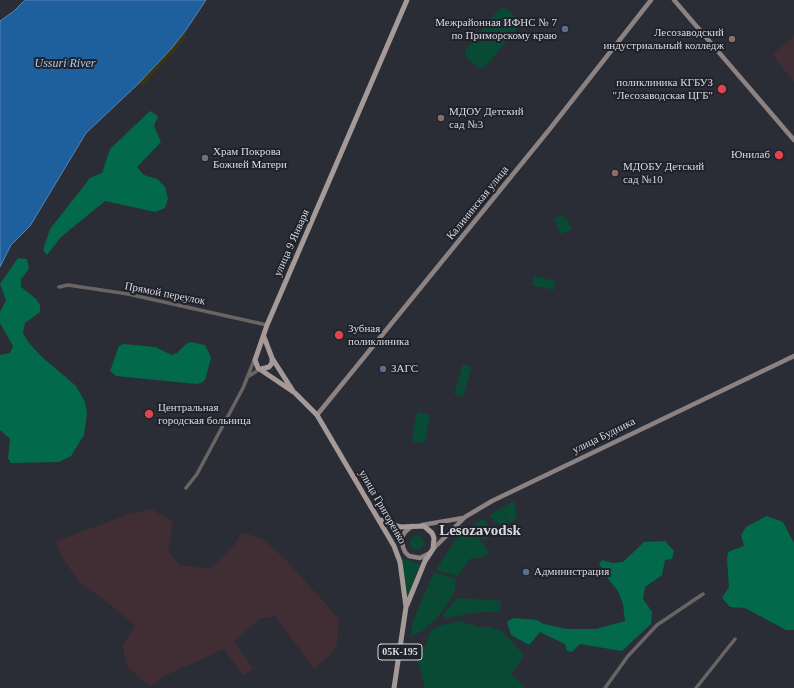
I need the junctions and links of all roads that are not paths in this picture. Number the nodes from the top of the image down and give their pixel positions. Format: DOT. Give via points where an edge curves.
graph roads {
  1 [pos="407,0"];
  2 [pos="651,0"];
  3 [pos="674,0"];
  4 [pos="794,140"];
  5 [pos="59,287"];
  6 [pos="267,325"];
  7 [pos="264,336"];
  8 [pos="794,356"];
  9 [pos="255,357"];
  10 [pos="271,357"];
  11 [pos="261,369"];
  12 [pos="248,377"];
  13 [pos="295,393"];
  14 [pos="318,415"];
  15 [pos="186,488"];
  16 [pos="378,518"];
  17 [pos="465,518"];
  18 [pos="419,525"];
  19 [pos="413,526"];
  20 [pos="393,544"];
  21 [pos="402,547"];
  22 [pos="431,551"];
  23 [pos="400,562"];
  24 [pos="703,594"];
  25 [pos="406,606"];
  26 [pos="735,638"];
  27 [pos="394,688"];
  28 [pos="605,688"];
  29 [pos="696,688"];
  1 -- 6 [label="main road, улица 9 Января"];
  2 -- 14 [label="main road, Калининская улица"];
  3 -- 4 [label="main road"];
  5 -- 6 [label="street, Прямой переулок" via="68,285 128,294"];
  6 -- 7 [label="main road, улица 9 Января"];
  7 -- 9 [label="main road, улица 9 Января"];
  7 -- 10 [label="main road"];
  8 -- 17 [label="main road, улица Будника" via="492,501"];
  9 -- 10 [label="main road" via="262,352"];
  9 -- 11 [label="main road" via="255,363"];
  9 -- 12 [label="street, улица 9 Января"];
  10 -- 11 [label="main road" via="272,363 269,367"];
  10 -- 13 [label="main road"];
  11 -- 12 [label="street"];
  11 -- 13 [label="main road"];
  12 -- 15 [label="street, улица 9 Января" via="197,474"];
  13 -- 14 [label="main road, улица Григоренко"];
  14 -- 16 [label="main road, улица Григоренко"];
  16 -- 19 [label="main road" via="393,526"];
  16 -- 20 [label="main road, улица Григоренко"];
  17 -- 18 [label="main road"];
  17 -- 22 [label="main road, улица Будника"];
  18 -- 19 [label="main road"];
  18 -- 22 [label="main road" via="432,533 434,544"];
  19 -- 21 [label="main road" via="404,532"];
  20 -- 21 [label="main road"];
  20 -- 23 [label="main road, улица Григоренко"];
  21 -- 22 [label="main road" via="414,558 425,556"];
  21 -- 23 [label="main road"];
  22 -- 25 [label="main road, улица Будника"];
  23 -- 25 [label="main road, улица Григоренко"];
  24 -- 28 [label="street" via="657,625 628,656"];
  25 -- 27 [label="main road, улица Григоренко / 05К-195"];
  26 -- 29 [label="street"];
}
